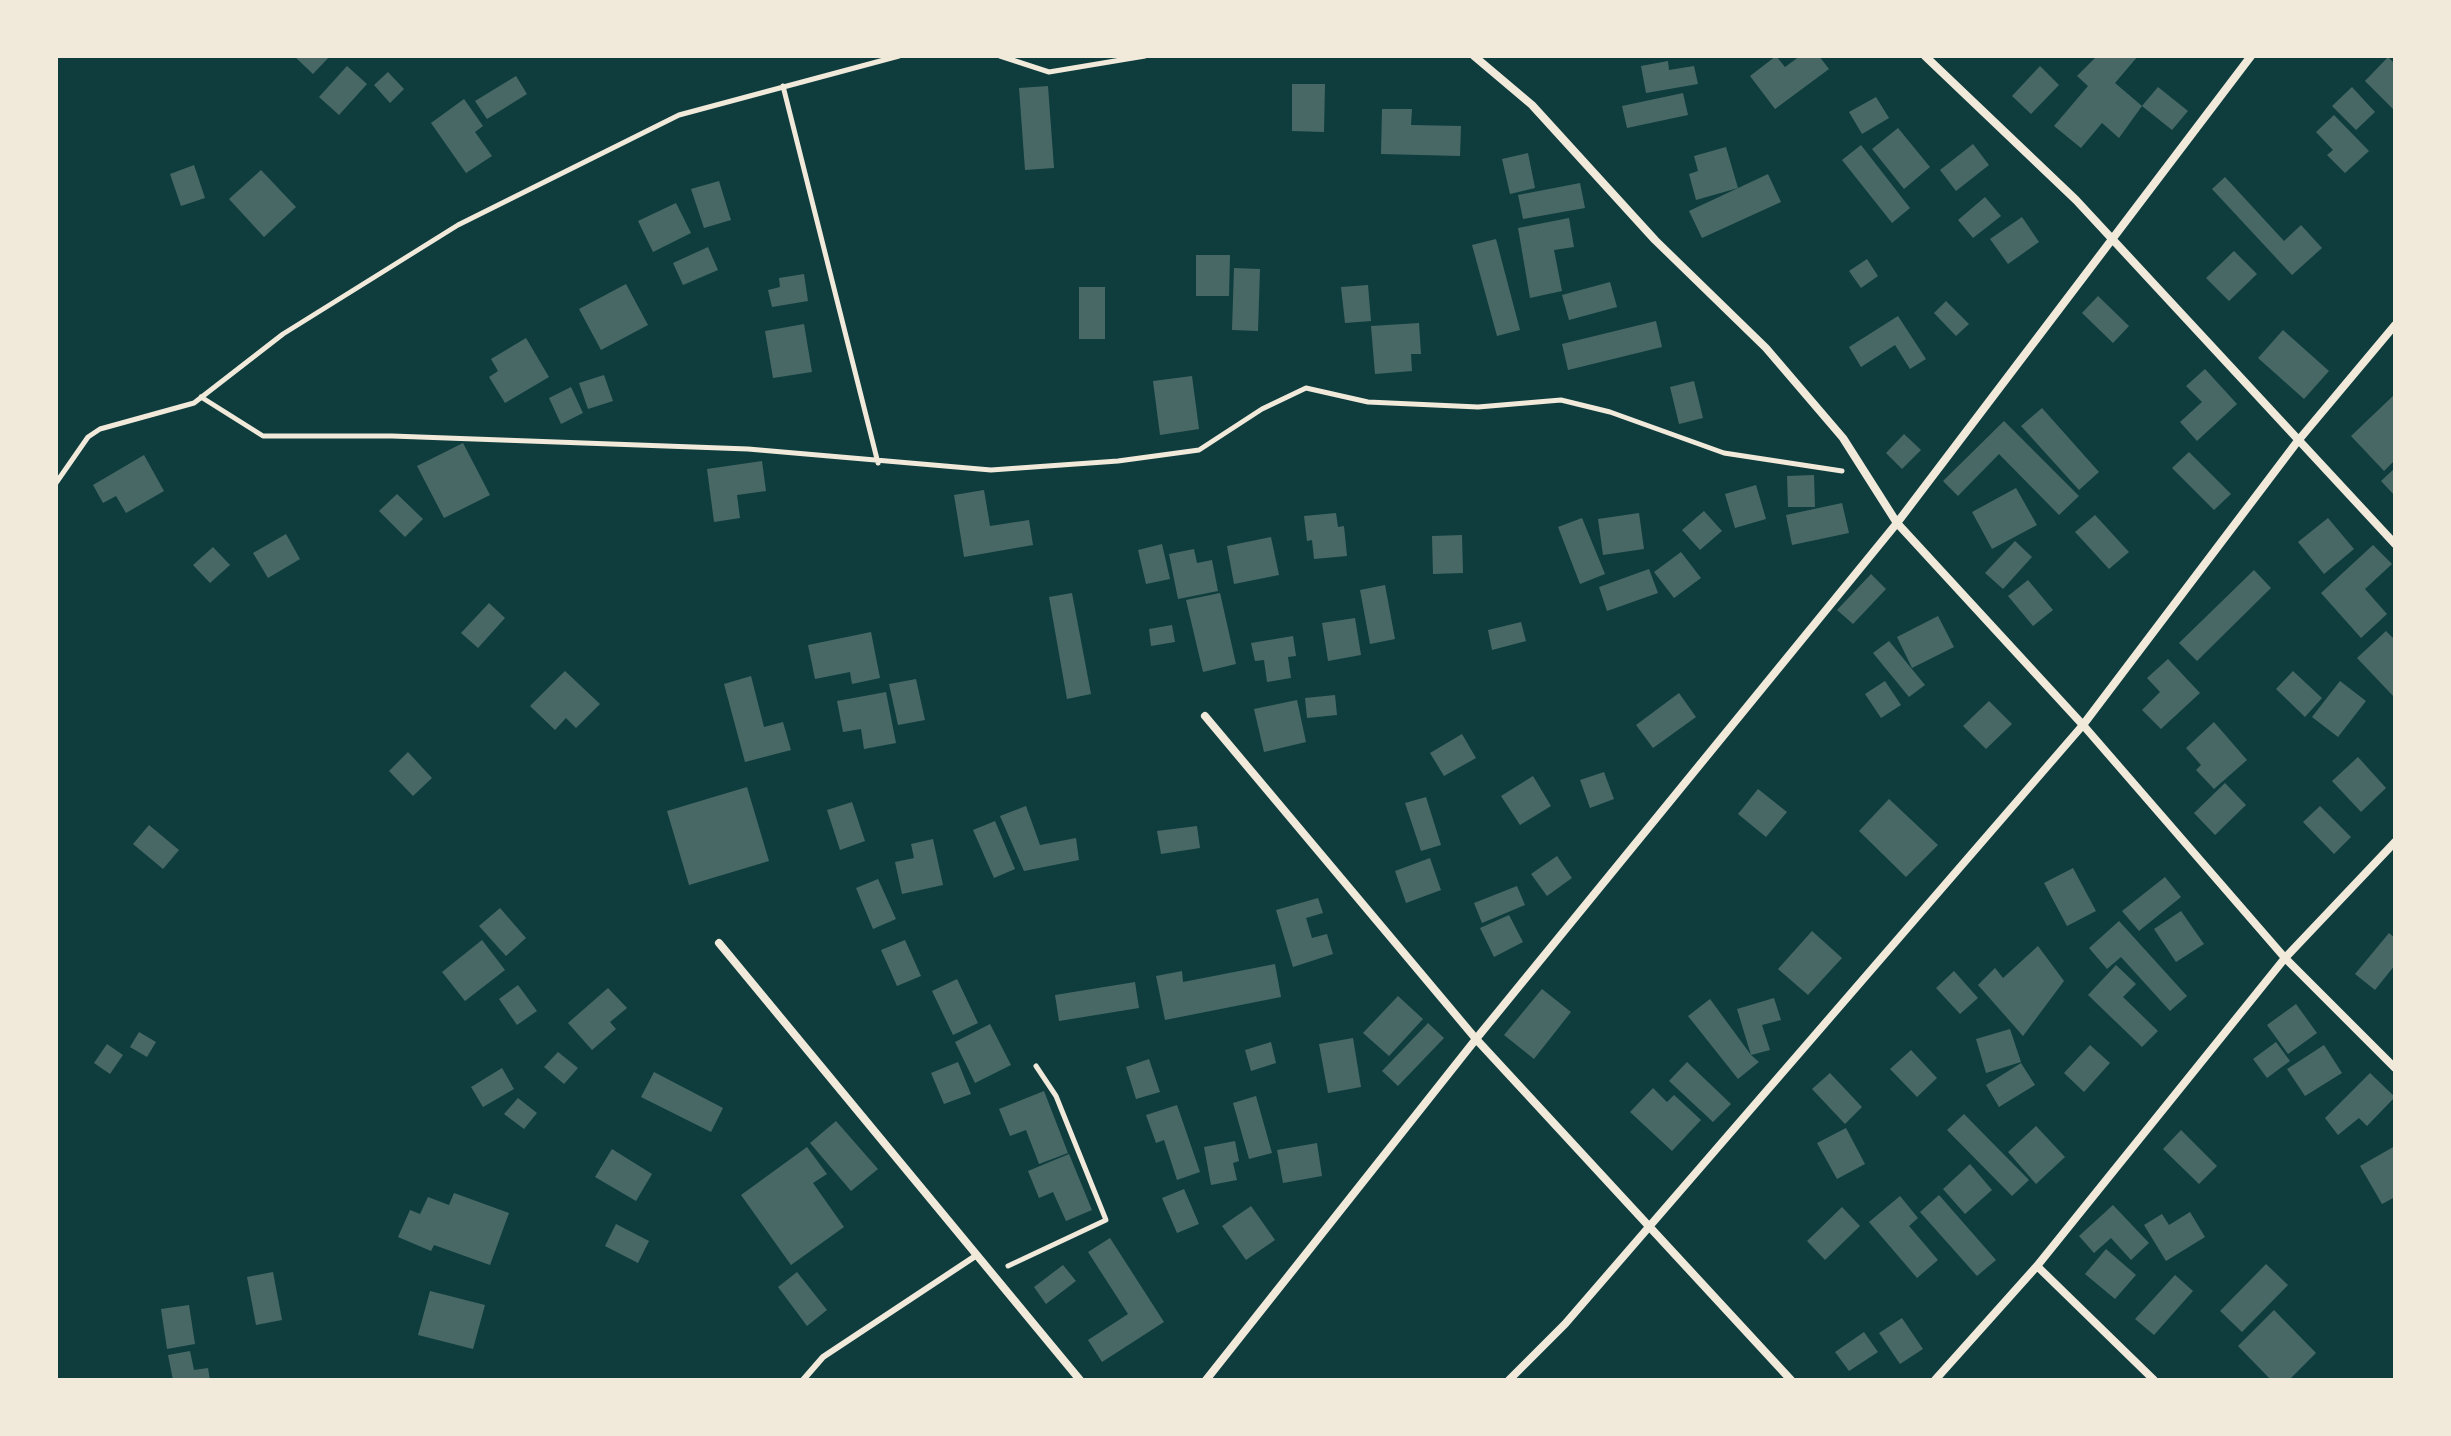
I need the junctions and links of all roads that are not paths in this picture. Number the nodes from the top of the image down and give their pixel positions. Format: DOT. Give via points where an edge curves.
graph roads {
  1 [pos="1474,56"];
  2 [pos="1925,56"];
  3 [pos="2251,56"];
  4 [pos="2110,240"];
  5 [pos="2395,325"];
  6 [pos="2297,442"];
  7 [pos="1897,523"];
  8 [pos="2395,544"];
  9 [pos="1205,716"];
  10 [pos="2083,725"];
  11 [pos="2395,842"];
  12 [pos="719,943"];
  13 [pos="2285,958"];
  14 [pos="1476,1039"];
  15 [pos="2395,1068"];
  16 [pos="1649,1228"];
  17 [pos="977,1255"];
  18 [pos="2037,1266"];
  19 [pos="803,1380"];
  20 [pos="1080,1380"];
  21 [pos="1206,1380"];
  22 [pos="1509,1380"];
  23 [pos="1791,1380"];
  24 [pos="1935,1380"];
  25 [pos="2154,1380"];
  1 -- 7 [label="street" via="1532,105 1655,240 1766,348 1843,438"];
  2 -- 4 [label="street" via="2076,200"];
  3 -- 4 [label="street"];
  4 -- 6 [label="street"];
  4 -- 7 [label="street"];
  5 -- 6 [label="street"];
  6 -- 8 [label="street"];
  6 -- 10 [label="street"];
  7 -- 10 [label="street"];
  7 -- 14 [label="street"];
  9 -- 14 [label="street"];
  10 -- 13 [label="street"];
  10 -- 16 [label="street"];
  11 -- 13 [label="street"];
  12 -- 17 [label="street"];
  13 -- 15 [label="street"];
  13 -- 18 [label="street"];
  14 -- 16 [label="street"];
  14 -- 21 [label="street"];
  16 -- 22 [label="street"];
  16 -- 23 [label="street"];
  17 -- 19 [label="lane" via="823,1357"];
  17 -- 20 [label="street"];
  18 -- 24 [label="street"];
  18 -- 25 [label="street"];
}
